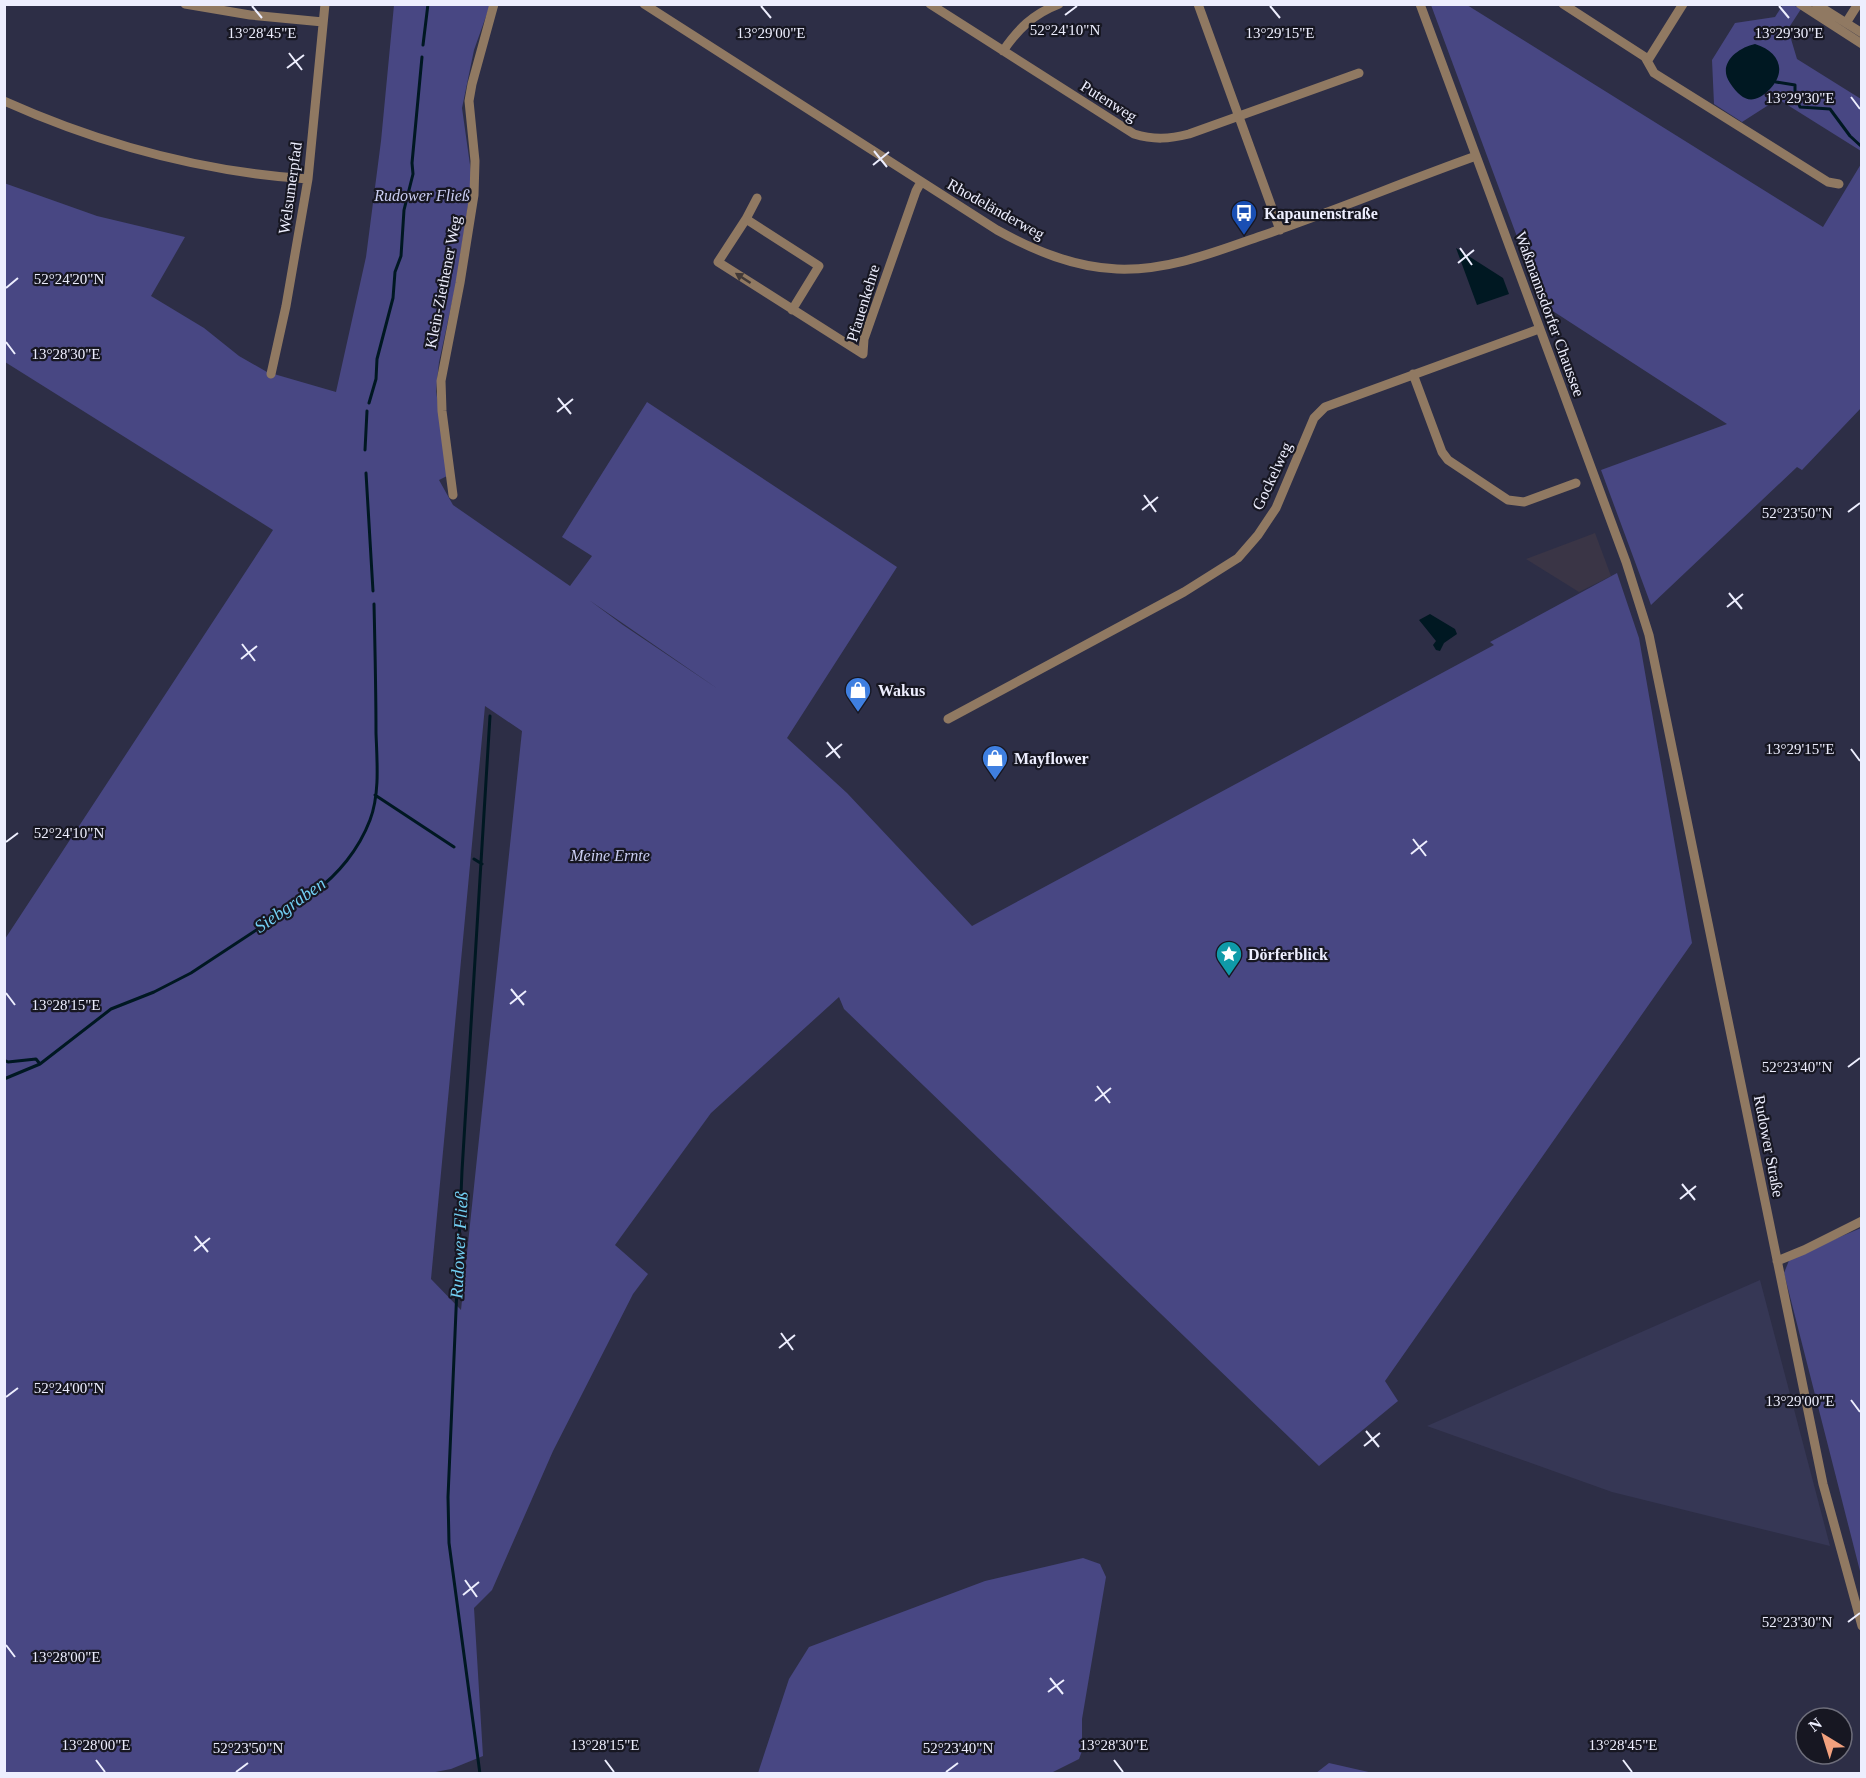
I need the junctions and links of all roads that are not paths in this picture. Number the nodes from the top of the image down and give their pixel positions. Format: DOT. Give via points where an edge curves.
graph roads {
  1 [pos="185,4"];
  2 [pos="325,4"];
  3 [pos="494,4"];
  4 [pos="644,4"];
  5 [pos="930,4"];
  6 [pos="1059,4"];
  7 [pos="1198,4"];
  8 [pos="1420,4"];
  9 [pos="1563,4"];
  10 [pos="1683,4"];
  11 [pos="1800,4"];
  12 [pos="1816,4"];
  13 [pos="1858,4"];
  14 [pos="1038,8"];
  15 [pos="323,22"];
  16 [pos="1846,24"];
  17 [pos="1860,38"];
  18 [pos="1004,51"];
  19 [pos="1648,60"];
  20 [pos="1359,73"];
  21 [pos="4,101"];
  22 [pos="1238,116"];
  23 [pos="1476,156"];
  24 [pos="308,179"];
  25 [pos="921,182"];
  26 [pos="1839,184"];
  27 [pos="757,198"];
  28 [pos="746,219"];
  29 [pos="1280,230"];
  30 [pos="792,310"];
  31 [pos="1539,329"];
  32 [pos="271,374"];
  33 [pos="1413,374"];
  34 [pos="1576,483"];
  35 [pos="453,495"];
  36 [pos="1649,635"];
  37 [pos="948,719"];
  38 [pos="1862,1221"];
  39 [pos="1777,1260"];
  40 [pos="1862,1626"];
  1 -- 15 [label="street"];
  2 -- 15 [label="street, Welsumerpfad"];
  3 -- 35 [label="street, Klein-Ziethener Weg" via="469,101 474,195 441,381"];
  4 -- 25 [label="street, Rhodeländerweg"];
  5 -- 18 [label="street, Putenweg"];
  6 -- 14 [label="street"];
  7 -- 22 [label="street"];
  8 -- 23 [label="street, Waßmannsdorfer Chaussee"];
  9 -- 19 [label="street"];
  10 -- 19 [label="street"];
  11 -- 17 [label="street"];
  12 -- 16 [label="street"];
  13 -- 16 [label="street"];
  14 -- 18 [label="street"];
  15 -- 24 [label="street, Welsumerpfad"];
  16 -- 17 [label="street"];
  18 -- 22 [label="street, Putenweg" via="1134,134 1149,139 1168,140"];
  19 -- 26 [label="street" via="1654,73 1828,182"];
  20 -- 22 [label="street, Putenweg"];
  21 -- 24 [label="street" via="129,147 217,167"];
  22 -- 29 [label="street"];
  23 -- 29 [label="street, Rhodeländerweg"];
  23 -- 31 [label="street, Waßmannsdorfer Chaussee"];
  24 -- 32 [label="street, Welsumerpfad"];
  25 -- 29 [label="street, Rhodeländerweg" via="1015,240 1052,256 1096,267 1161,266"];
  25 -- 30 [label="street, Pfauenkehre" via="864,339 864,354"];
  27 -- 28 [label="street"];
  28 -- 30 [label="street" via="819,266"];
  30 -- 28 [label="street, Pfauenkehre, one-way" via="718,262"];
  31 -- 33 [label="street, Gockelweg"];
  31 -- 36 [label="street, Waßmannsdorfer Chaussee" via="1626,562"];
  33 -- 34 [label="street" via="1448,460 1517,502"];
  33 -- 37 [label="street, Gockelweg" via="1319,411 1276,508 1250,546 1228,566"];
  36 -- 39 [label="street, Rudower Straße"];
  38 -- 39 [label="street"];
  39 -- 40 [label="street, Rudower Straße" via="1823,1484"];
}
